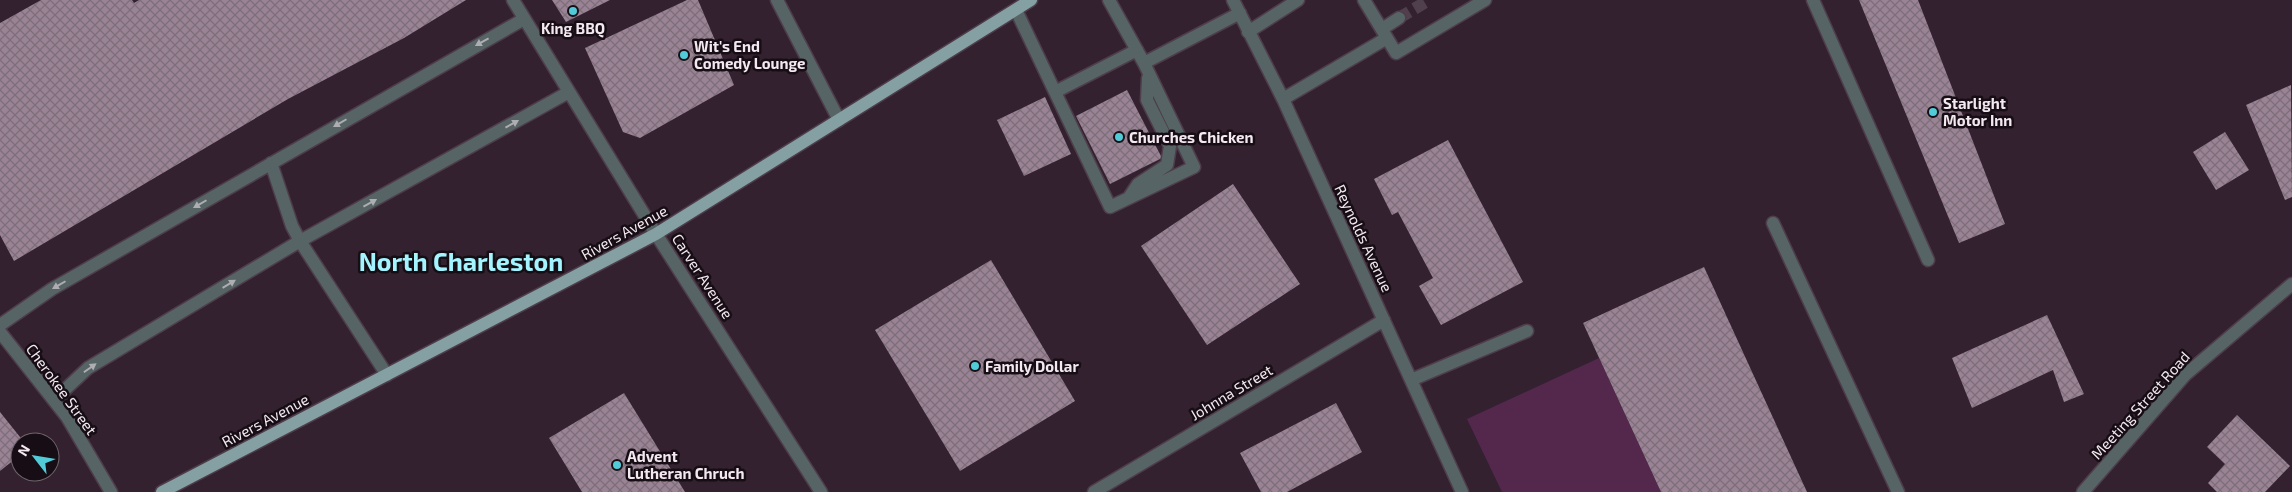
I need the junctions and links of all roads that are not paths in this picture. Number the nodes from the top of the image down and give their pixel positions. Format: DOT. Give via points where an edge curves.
graph roads {
  1 [pos="513,0"];
  2 [pos="777,0"];
  3 [pos="1031,0"];
  4 [pos="1109,0"];
  5 [pos="1234,0"];
  6 [pos="1298,0"];
  7 [pos="1364,0"];
  8 [pos="1485,0"];
  9 [pos="1813,0"];
  10 [pos="1016,10"];
  11 [pos="1240,13"];
  12 [pos="524,18"];
  13 [pos="1399,18"];
  14 [pos="1248,32"];
  15 [pos="1384,34"];
  16 [pos="1137,50"];
  17 [pos="1146,69"];
  18 [pos="569,92"];
  19 [pos="1055,92"];
  20 [pos="1282,100"];
  21 [pos="840,120"];
  22 [pos="271,163"];
  23 [pos="1128,198"];
  24 [pos="1773,223"];
  25 [pos="656,234"];
  26 [pos="300,241"];
  27 [pos="1928,260"];
  28 [pos="2292,284"];
  29 [pos="1384,320"];
  30 [pos="0,325"];
  31 [pos="1526,331"];
  32 [pos="0,332"];
  33 [pos="387,375"];
  34 [pos="1411,380"];
  35 [pos="54,400"];
  36 [pos="111,492"];
  37 [pos="162,492"];
  38 [pos="821,492"];
  39 [pos="1094,492"];
  40 [pos="1462,492"];
  41 [pos="1898,492"];
  42 [pos="2083,492"];
  1 -- 12 [label="street, Carver Avenue"];
  2 -- 21 [label="street"];
  3 -- 10 [label="main road, Rivers Avenue"];
  4 -- 16 [label="street"];
  5 -- 11 [label="street, Reynolds Avenue"];
  6 -- 14 [label="street"];
  7 -- 15 [label="street"];
  8 -- 15 [label="street" via="1396,53"];
  9 -- 27 [label="street"];
  10 -- 19 [label="street"];
  10 -- 21 [label="main road, Rivers Avenue"];
  11 -- 14 [label="street, Reynolds Avenue"];
  11 -- 17 [label="street"];
  12 -- 18 [label="street, Carver Avenue"];
  12 -- 22 [label="street, one-way"];
  13 -- 15 [label="street"];
  14 -- 20 [label="street, Reynolds Avenue"];
  15 -- 20 [label="street"];
  16 -- 17 [label="street"];
  16 -- 19 [label="street"];
  17 -- 23 [label="street" via="1147,100 1170,146 1167,166 1138,184"];
  17 -- 23 [label="street" via="1194,166"];
  18 -- 25 [label="street, Carver Avenue"];
  26 -- 18 [label="street, one-way"];
  19 -- 23 [label="street" via="1110,207"];
  20 -- 29 [label="street, Reynolds Avenue"];
  21 -- 25 [label="main road, Rivers Avenue"];
  22 -- 26 [label="street"];
  22 -- 30 [label="street, one-way" via="52,289"];
  24 -- 41 [label="street"];
  25 -- 33 [label="main road, Rivers Avenue"];
  25 -- 38 [label="street, Carver Avenue"];
  26 -- 33 [label="street"];
  35 -- 26 [label="street, one-way" via="88,368"];
  28 -- 42 [label="street, Meeting Street Road" via="2185,375"];
  29 -- 34 [label="street, Reynolds Avenue"];
  29 -- 39 [label="street, Johnna Street"];
  31 -- 34 [label="street"];
  32 -- 35 [label="street, Cherokee Street"];
  33 -- 37 [label="main road, Rivers Avenue"];
  34 -- 40 [label="street, Reynolds Avenue"];
  35 -- 36 [label="street, Cherokee Street"];
}
